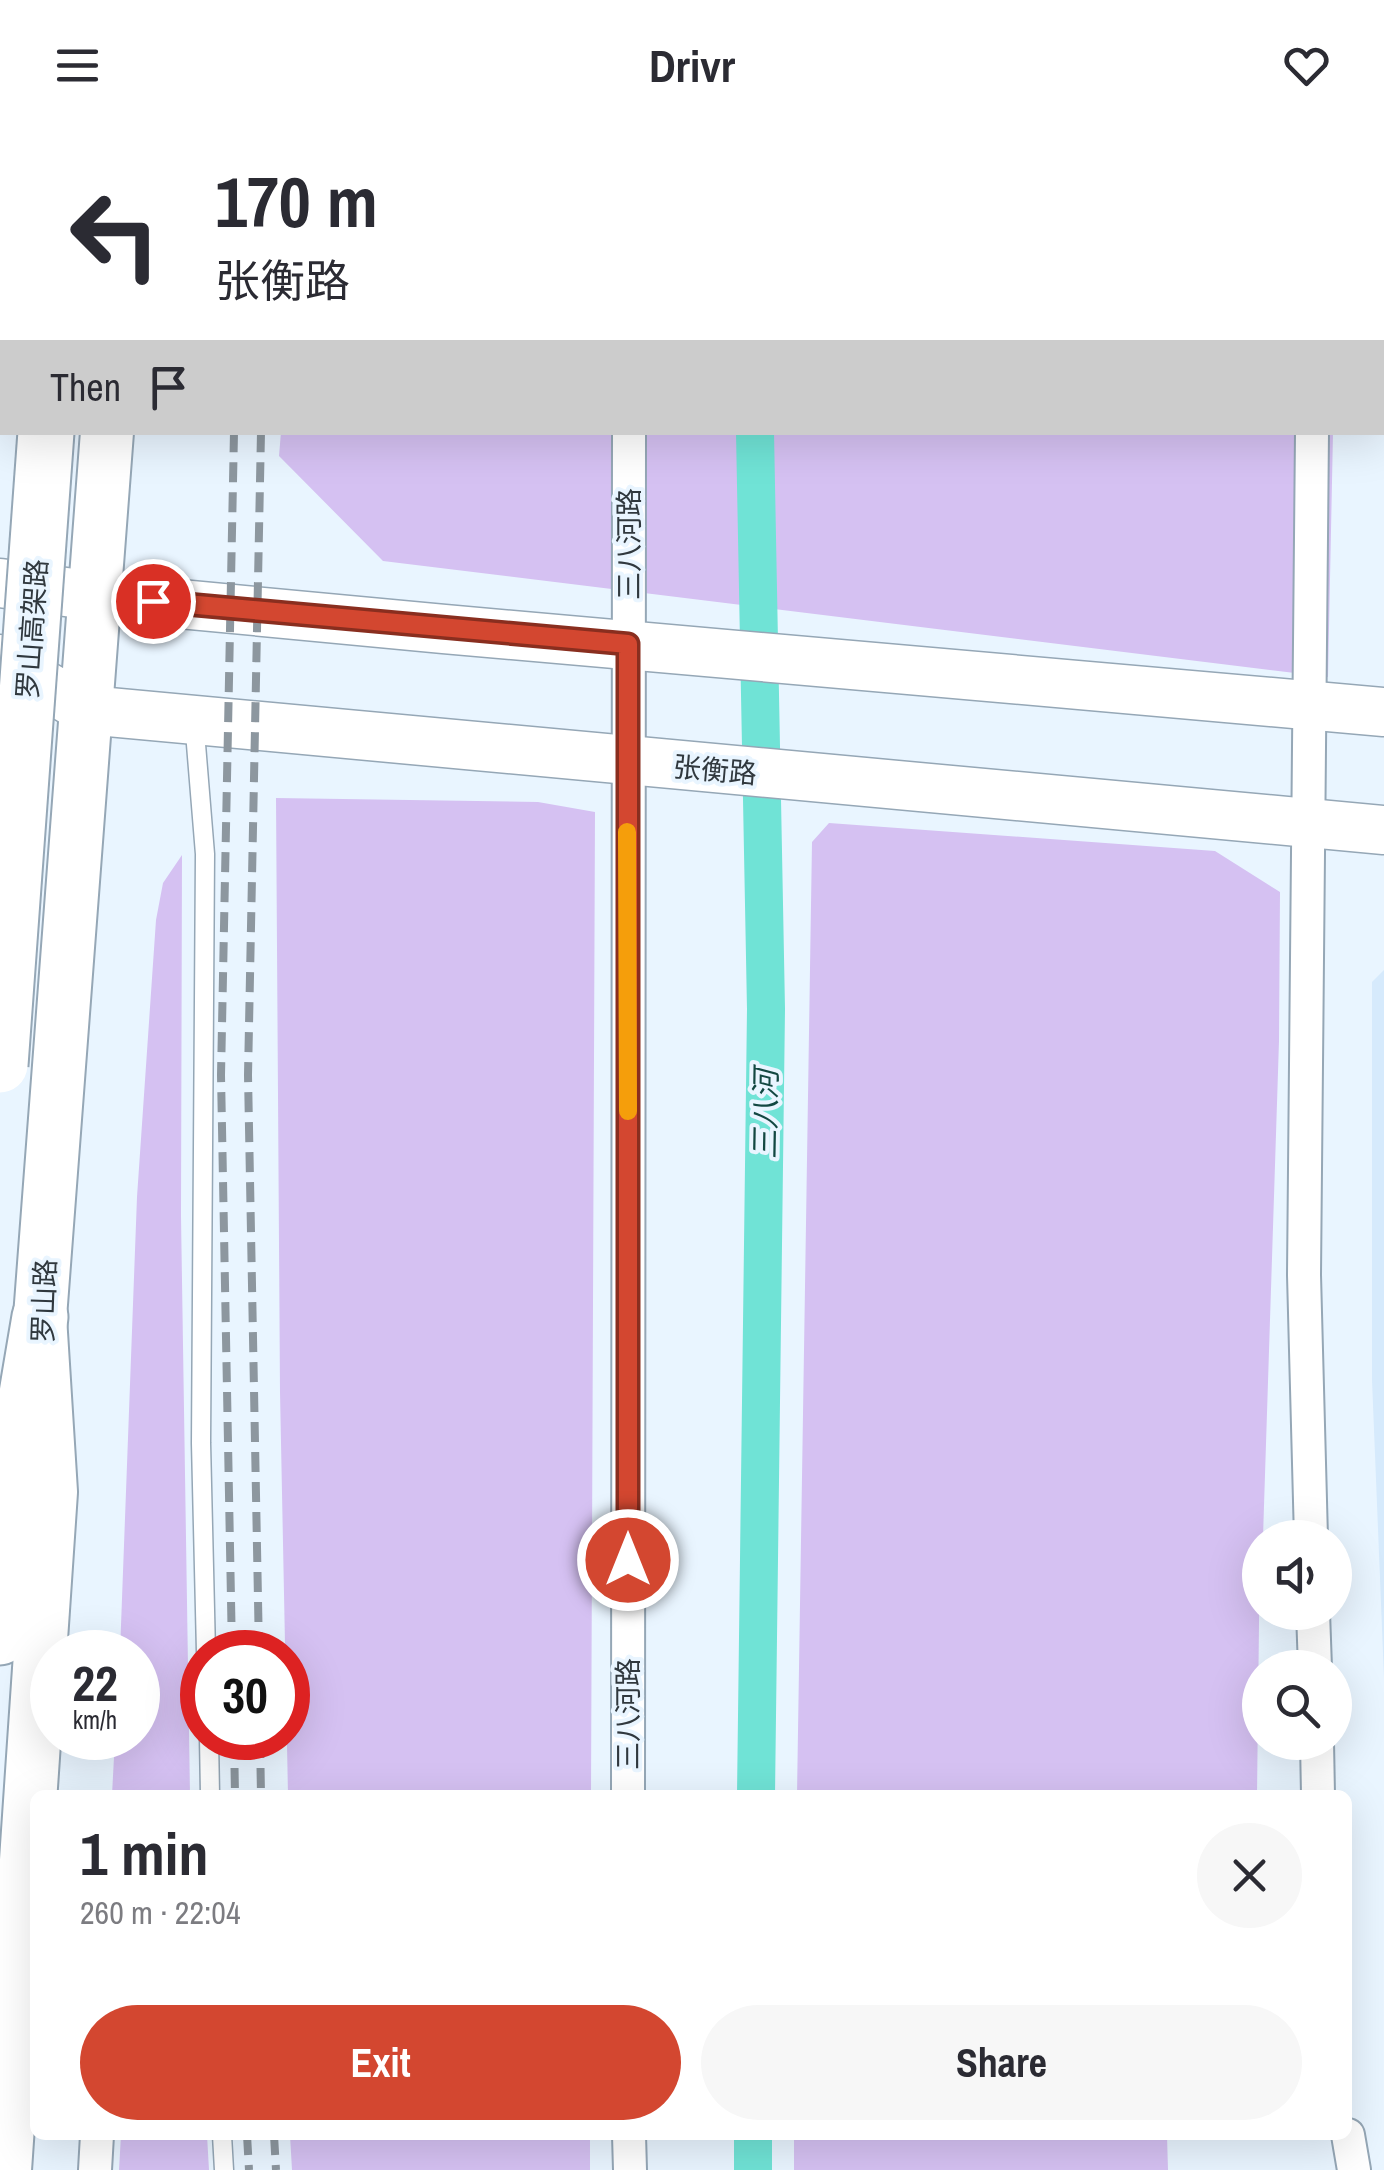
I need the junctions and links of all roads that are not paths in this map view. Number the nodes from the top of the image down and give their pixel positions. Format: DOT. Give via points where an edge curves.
graph roads {
  1 [pos="46,435"];
  2 [pos="107,435"];
  3 [pos="630,435"];
  4 [pos="1312,435"];
  5 [pos="0,583"];
  6 [pos="95,596"];
  7 [pos="628,644"];
  8 [pos="0,659"];
  9 [pos="1309,706"];
  10 [pos="87,710"];
  11 [pos="1384,712"];
  12 [pos="194,720"];
  13 [pos="627,762"];
  14 [pos="1308,824"];
  15 [pos="1384,830"];
  16 [pos="0,1065"];
  17 [pos="40,1317"];
  18 [pos="31,1490"];
  19 [pos="1311,1520"];
  20 [pos="205,1630"];
  21 [pos="0,1636"];
  22 [pos="209,1760"];
  23 [pos="1317,1760"];
  24 [pos="210,1790"];
  25 [pos="628,1790"];
  26 [pos="1318,1790"];
  27 [pos="97,2140"];
  28 [pos="222,2140"];
  29 [pos="629,2140"];
  30 [pos="1349,2140"];
  31 [pos="5,2170"];
  32 [pos="94,2170"];
  33 [pos="224,2170"];
  34 [pos="630,2170"];
  35 [pos="1354,2170"];
  1 -- 16 [label="highway, 罗山高架路, bridge"];
  2 -- 6 [label="main road, 罗山路"];
  3 -- 7 [label="street, 三八河路"];
  4 -- 9 [label="street"];
  5 -- 6 [label="main road"];
  6 -- 7 [label="main road"];
  6 -- 10 [label="main road, 罗山路"];
  7 -- 9 [label="main road"];
  7 -- 13 [label="street, 三八河路"];
  8 -- 10 [label="main road, 张衡路"];
  9 -- 11 [label="main road"];
  9 -- 14 [label="street"];
  10 -- 12 [label="main road, 张衡路"];
  10 -- 17 [label="main road, 罗山路"];
  12 -- 13 [label="main road, 张衡路"];
  12 -- 20 [label="lane" via="205,854 200,1443"];
  13 -- 14 [label="main road, 张衡路"];
  13 -- 25 [label="street, 三八河路"];
  14 -- 15 [label="main road, 张衡路"];
  14 -- 19 [label="street" via="1304,1275"];
  17 -- 18 [label="highway"];
  18 -- 21 [label="highway"];
  18 -- 31 [label="main road"];
  22 -- 24 [label="lane"];
  23 -- 26 [label="street"];
  27 -- 32 [label="street"];
  28 -- 33 [label="lane"];
  29 -- 34 [label="street"];
  30 -- 35 [label="street"];
}
